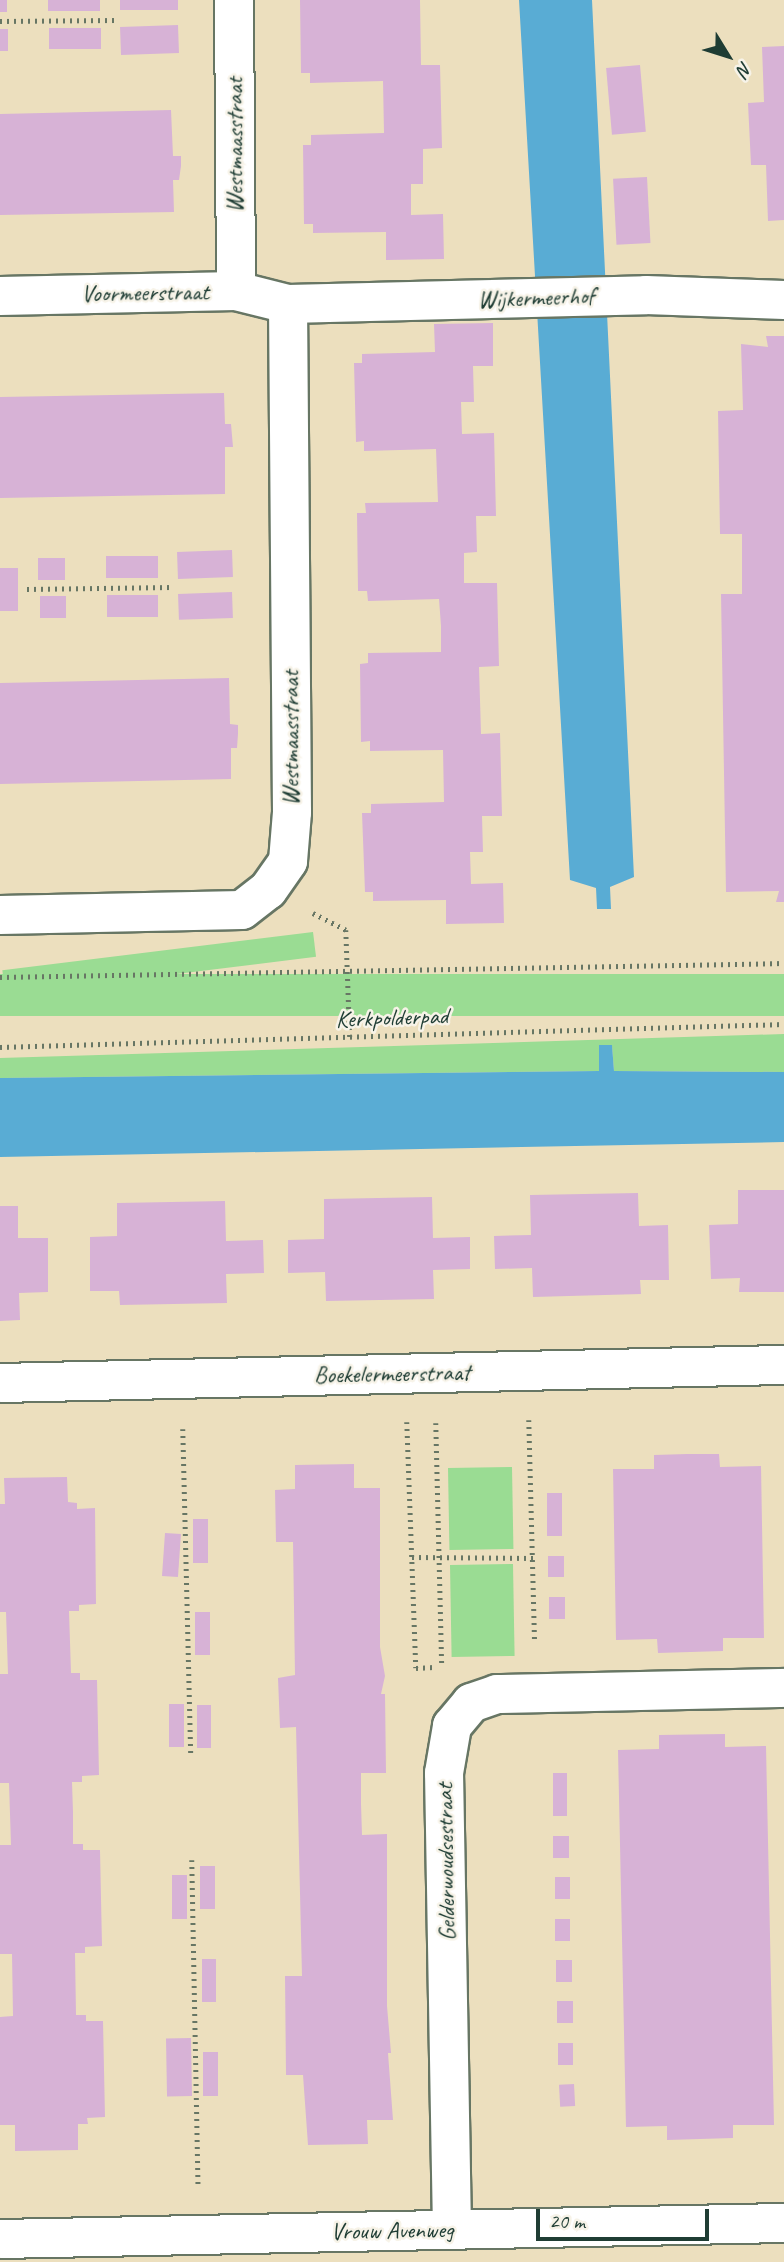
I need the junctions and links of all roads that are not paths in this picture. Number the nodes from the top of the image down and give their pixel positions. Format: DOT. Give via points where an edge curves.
graph roads {
  1 [pos="234,0"];
  2 [pos="236,291"];
  3 [pos="0,296"];
  4 [pos="784,300"];
  5 [pos="288,304"];
  6 [pos="0,915"];
  7 [pos="784,1366"];
  8 [pos="0,1383"];
  9 [pos="784,1688"];
  10 [pos="784,2223"];
  11 [pos="452,2230"];
  12 [pos="0,2239"];
  13 [pos="246,2248"];
  1 -- 2 [label="street, Westmaasstraat"];
  2 -- 3 [label="street, Voormeerstraat"];
  2 -- 5 [label="street, Voormeerstraat"];
  4 -- 5 [label="street, Wijkermeerhof" via="646,295"];
  5 -- 6 [label="street, Westmaasstraat" via="292,812 288,861 268,890 242,910"];
  7 -- 8 [label="street, Boekelermeerstraat"];
  9 -- 11 [label="street, Gelderwoudsestraat" via="497,1694 471,1703 452,1726 444,1773"];
  10 -- 11 [label="street, Vrouw Avenweg"];
  11 -- 13 [label="street, Vrouw Avenweg"];
  12 -- 13 [label="street, Vrouw Avenweg" via="200,2234"];
}
